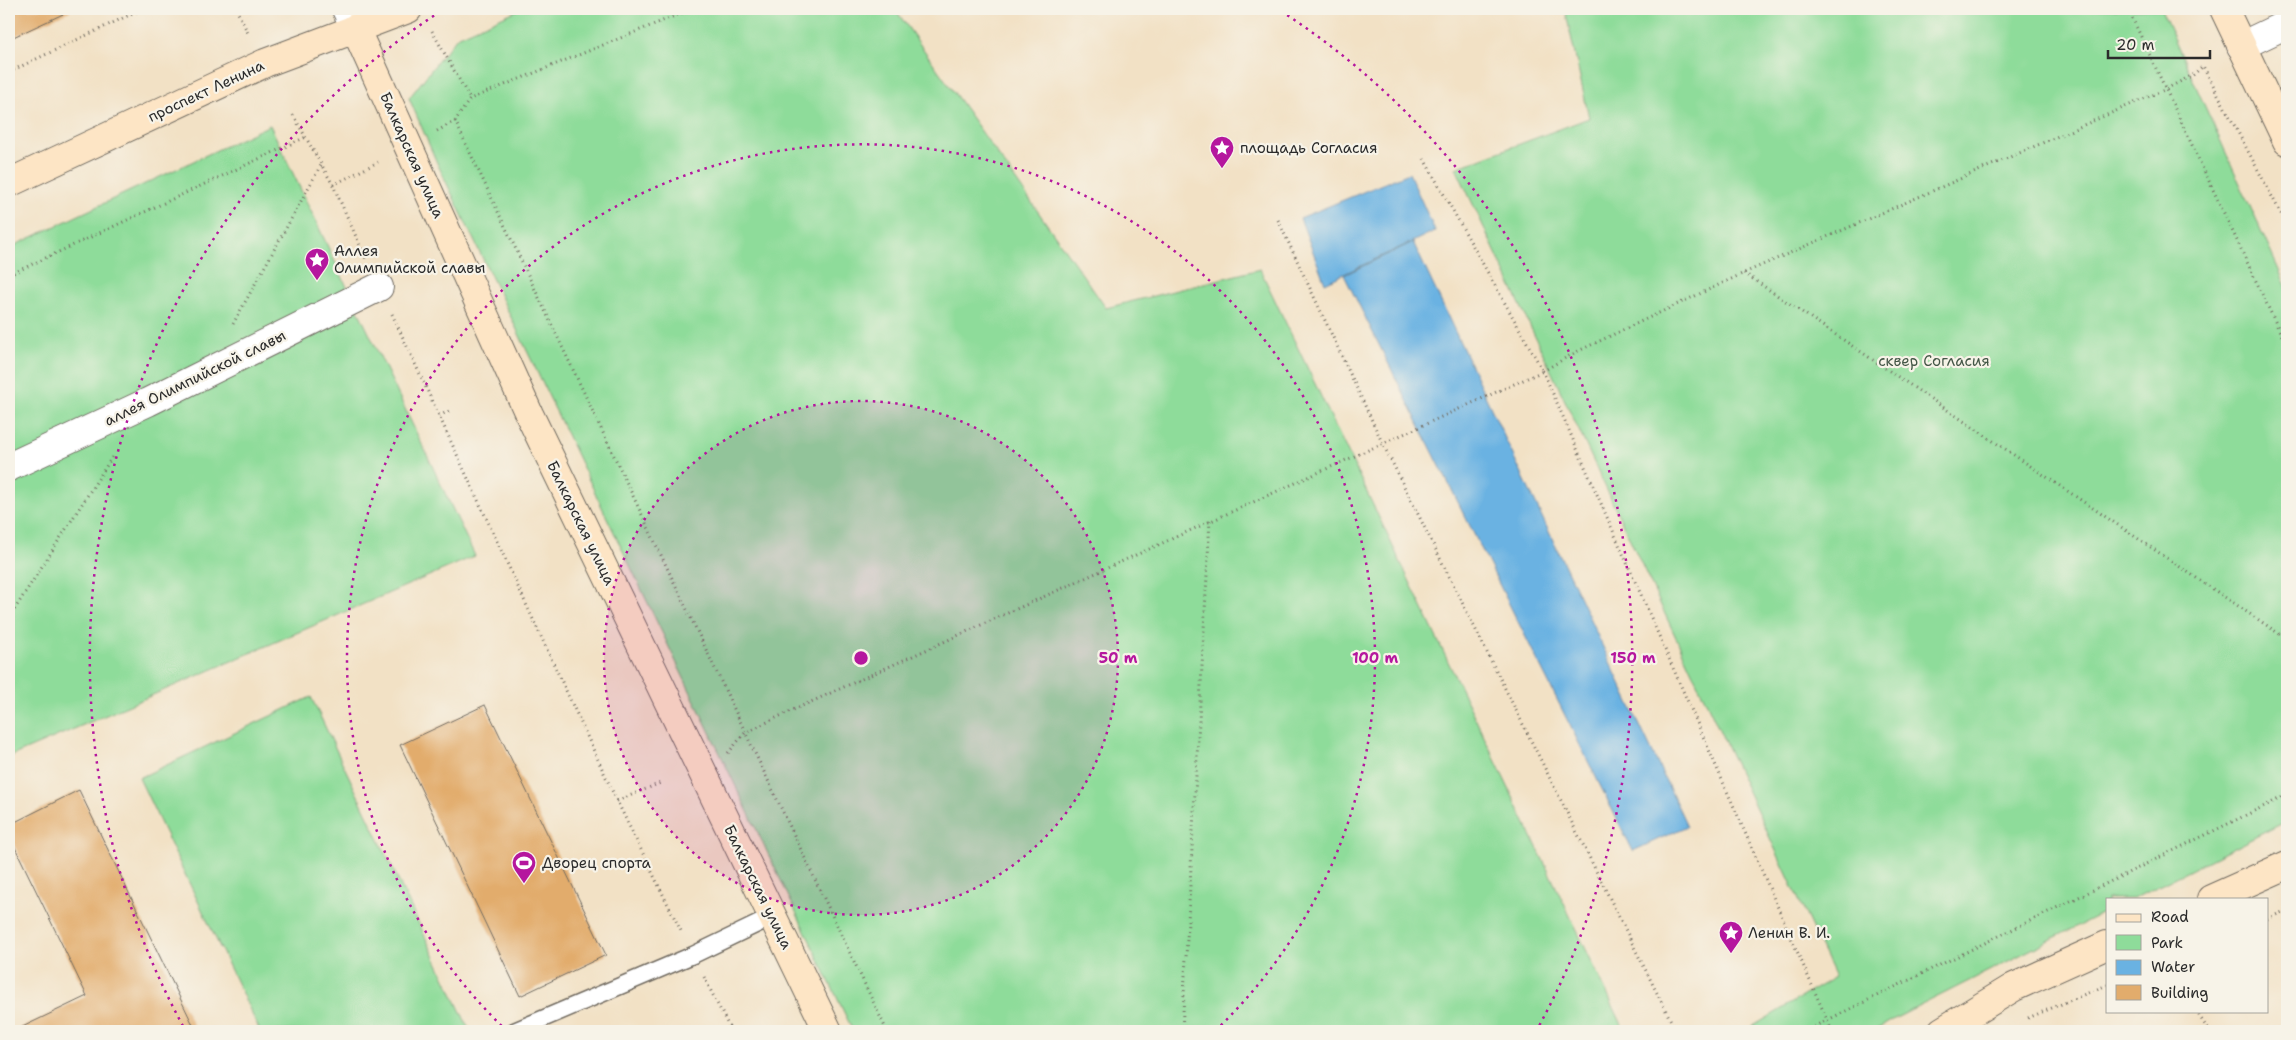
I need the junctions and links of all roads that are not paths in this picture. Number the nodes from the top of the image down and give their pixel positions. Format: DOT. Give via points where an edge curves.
graph roads {
  1 [pos="408,9"];
  2 [pos="2224,9"];
  3 [pos="350,19"];
  4 [pos="2287,24"];
  5 [pos="2241,46"];
  6 [pos="2287,141"];
  7 [pos="9,183"];
  8 [pos="379,287"];
  9 [pos="9,467"];
  10 [pos="2287,865"];
  11 [pos="2214,898"];
  12 [pos="772,917"];
  13 [pos="2106,945"];
  14 [pos="514,1031"];
  15 [pos="828,1031"];
  16 [pos="1942,1031"];
  1 -- 3 [label="main road, проспект Ленина"];
  2 -- 5 [label="main road"];
  3 -- 7 [label="main road, проспект Ленина" via="265,63"];
  3 -- 12 [label="main road, Балкарская улица" via="529,414"];
  4 -- 5 [label="street"];
  5 -- 6 [label="main road"];
  8 -- 9 [label="street, аллея Олимпийской славы"];
  10 -- 11 [label="main road"];
  12 -- 14 [label="lane" via="693,955"];
  12 -- 15 [label="main road, Балкарская улица"];
  13 -- 16 [label="main road" via="2014,987"];
}
